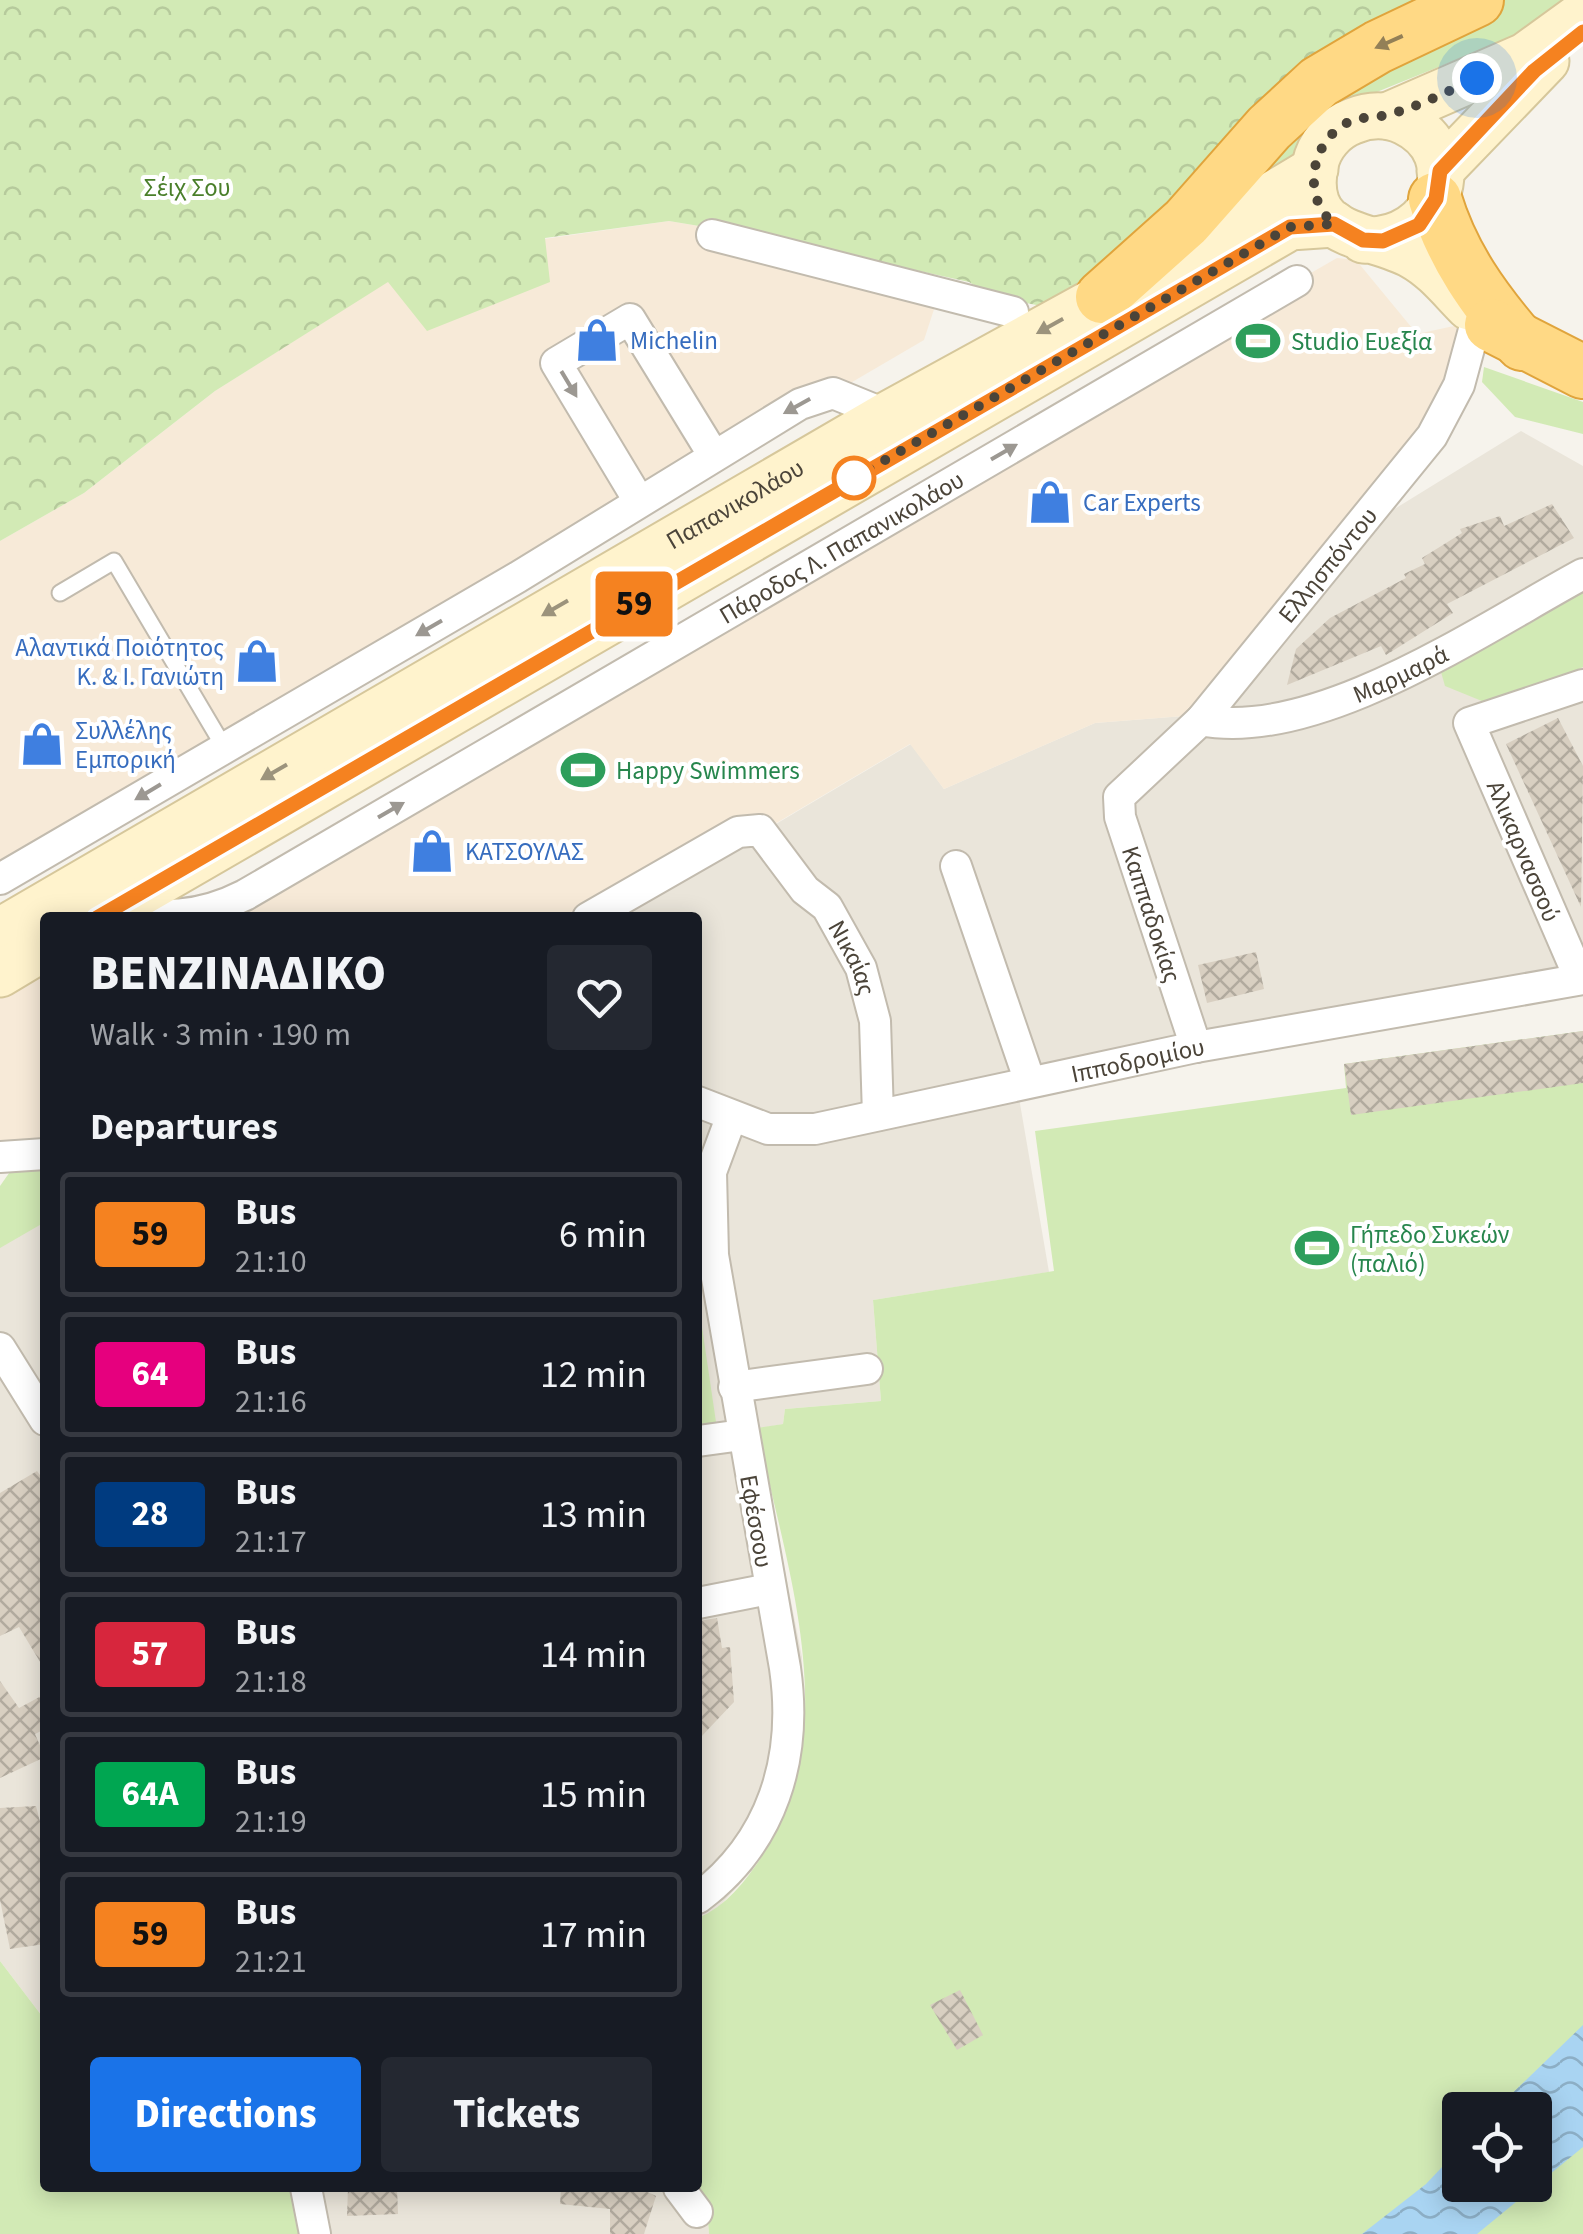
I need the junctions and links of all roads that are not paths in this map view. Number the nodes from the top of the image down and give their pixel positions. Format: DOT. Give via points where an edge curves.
graph roads {
  1 [pos="1477,0"];
  2 [pos="1583,14"];
  3 [pos="1583,32"];
  4 [pos="1387,116"];
  5 [pos="1315,169"];
  6 [pos="1438,185"];
  7 [pos="1348,232"];
  8 [pos="712,234"];
  9 [pos="1297,281"];
  10 [pos="1102,297"];
  11 [pos="1473,311"];
  12 [pos="1013,312"];
  13 [pos="1522,344"];
  14 [pos="1583,372"];
  15 [pos="887,415"];
  16 [pos="714,456"];
  17 [pos="638,501"];
  18 [pos="1583,574"];
  19 [pos="60,592"];
  20 [pos="1583,685"];
  21 [pos="1201,720"];
  22 [pos="224,747"];
  23 [pos="1129,784"];
  24 [pos="956,866"];
  25 [pos="0,878"];
  26 [pos="107,912"];
  27 [pos="204,912"];
  28 [pos="598,912"];
  29 [pos="0,931"];
  30 [pos="40,950"];
  31 [pos="0,974"];
  32 [pos="1582,979"];
  33 [pos="1196,1047"];
  34 [pos="1030,1082"];
  35 [pos="702,1104"];
  36 [pos="878,1116"];
  37 [pos="731,1118"];
  38 [pos="705,1256"];
  39 [pos="0,1348"];
  40 [pos="867,1369"];
  41 [pos="734,1387"];
  42 [pos="40,1412"];
  43 [pos="742,1435"];
  44 [pos="702,1440"];
  45 [pos="770,1588"];
  46 [pos="702,1602"];
  47 [pos="702,1894"];
  48 [pos="307,2192"];
  49 [pos="682,2192"];
  50 [pos="698,2212"];
  51 [pos="315,2234"];
  1 -- 10 [label="highway, one-way" via="1320,82 1269,128 1186,222"];
  2 -- 4 [label="main road" via="1524,56"];
  3 -- 6 [label="main road" via="1534,71"];
  4 -- 5 [label="main road" via="1345,124 1328,138"];
  4 -- 6 [label="main road" via="1423,135"];
  5 -- 7 [label="main road" via="1316,198"];
  5 -- 10 [label="main road, Παπανικολάου"];
  6 -- 7 [label="main road" via="1419,225 1402,236"];
  6 -- 13 [label="highway" via="1448,240"];
  7 -- 11 [label="main road" via="1412,255"];
  7 -- 26 [label="main road, Παπανικολάου" via="1290,227"];
  8 -- 12 [label="street"];
  27 -- 9 [label="street, Πάροδος Λ. Παπανικολάου, one-way" via="245,895"];
  10 -- 15 [label="main road, Παπανικολάου, one-way"];
  11 -- 13 [label="highway"];
  11 -- 21 [label="street, Ελλησπόντου" via="1459,385 1432,436"];
  13 -- 14 [label="highway"];
  15 -- 16 [label="street, one-way" via="850,397 822,395"];
  15 -- 29 [label="main road, Παπανικολάου, one-way"];
  16 -- 17 [label="street"];
  16 -- 17 [label="street, one-way" via="630,319 556,362"];
  17 -- 22 [label="street, one-way"];
  18 -- 21 [label="street, Μαρμαρά" via="1332,704 1268,720"];
  19 -- 22 [label="lane" via="114,562"];
  20 -- 32 [label="street, Αλικαρνασσού" via="1469,723"];
  21 -- 23 [label="street, Ελλησπόντου"];
  22 -- 25 [label="street, one-way"];
  23 -- 33 [label="street, Καππαδοκίας" via="1120,797 1120,817"];
  24 -- 34 [label="street"];
  28 -- 36 [label="street, Νικαίας" via="738,832 760,830 827,908 866,980 876,1020"];
  30 -- 31 [label="main road"];
  32 -- 33 [label="street, Ιπποδρομίου"];
  33 -- 34 [label="street, Ιπποδρομίου"];
  34 -- 36 [label="street, Ιπποδρομίου"];
  35 -- 37 [label="street, Ιπποδρομίου"];
  36 -- 37 [label="street, Ιπποδρομίου" via="815,1129 768,1129"];
  37 -- 38 [label="street, Εφέσσου" via="712,1172"];
  38 -- 41 [label="street, Εφέσσου"];
  39 -- 42 [label="street"];
  40 -- 41 [label="street"];
  41 -- 43 [label="street, Εφέσσου"];
  43 -- 44 [label="street"];
  43 -- 45 [label="street, Εφέσσου"];
  45 -- 46 [label="street"];
  45 -- 47 [label="street, Εφέσσου" via="790,1707 785,1769 758,1832"];
  48 -- 51 [label="street"];
  49 -- 50 [label="street"];
}
